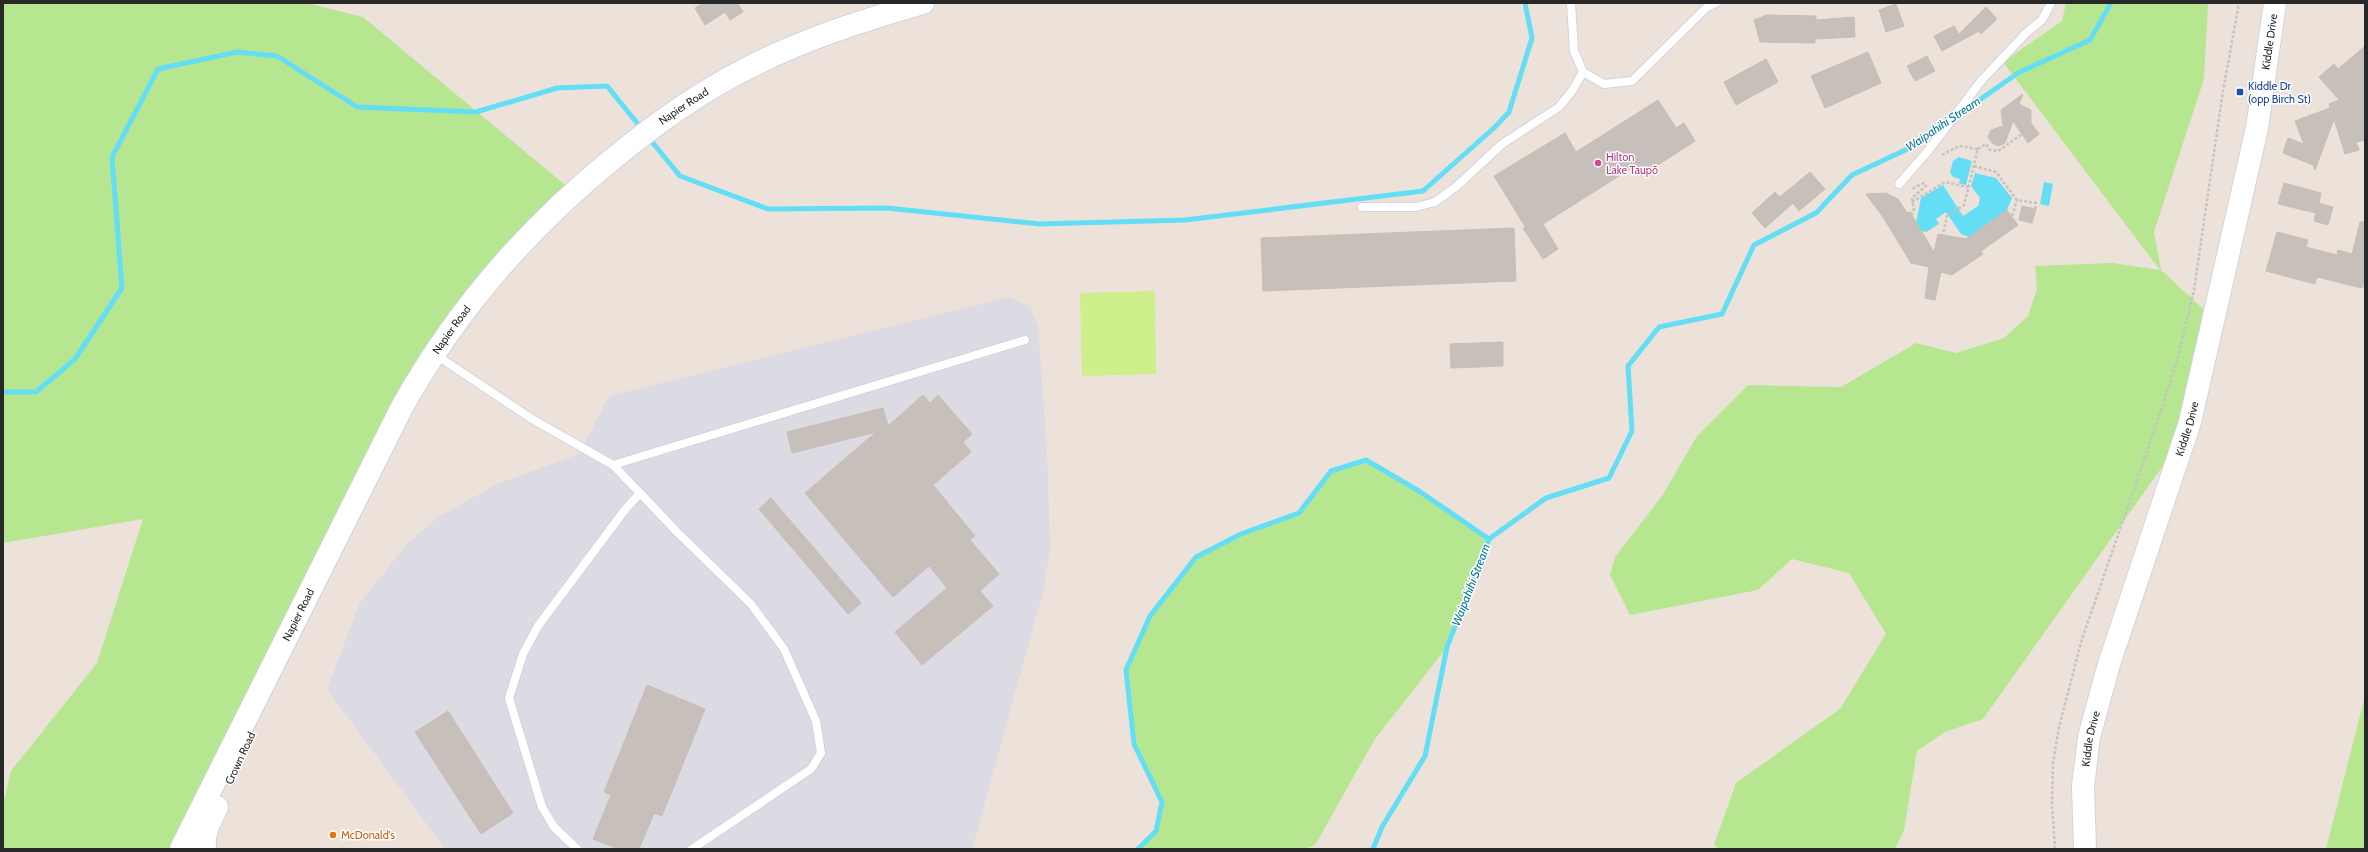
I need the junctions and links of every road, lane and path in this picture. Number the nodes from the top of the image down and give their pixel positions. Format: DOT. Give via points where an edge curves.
graph roads {
  1 [pos="923,3"];
  2 [pos="1571,3"];
  3 [pos="1716,3"];
  4 [pos="2051,3"];
  5 [pos="2239,3"];
  6 [pos="2275,3"];
  7 [pos="1583,72"];
  8 [pos="2022,134"];
  9 [pos="1978,149"];
  10 [pos="1940,156"];
  11 [pos="1974,166"];
  12 [pos="1899,184"];
  13 [pos="1968,187"];
  14 [pos="1907,192"];
  15 [pos="2017,200"];
  16 [pos="1912,202"];
  17 [pos="1362,207"];
  18 [pos="2035,209"];
  19 [pos="1911,215"];
  20 [pos="2012,216"];
  21 [pos="1943,234"];
  22 [pos="1025,340"];
  23 [pos="434,354"];
  24 [pos="613,465"];
  25 [pos="640,493"];
  26 [pos="272,664"];
  27 [pos="181,849"];
  28 [pos="205,849"];
  29 [pos="577,849"];
  30 [pos="692,849"];
  31 [pos="2055,849"];
  32 [pos="2085,849"];
  1 -- 23 [label="main road, Napier Road" via="848,25 801,44 744,70 683,105 568,196 531,232 493,274"];
  2 -- 7 [label="lane" via="1574,51"];
  3 -- 7 [label="lane" via="1706,8 1632,81 1604,84"];
  4 -- 12 [label="lane" via="2042,20 2026,33 1981,81 1928,151"];
  5 -- 31 [label="path" via="2194,290 2179,352 2082,640 2059,727 2053,763"];
  6 -- 32 [label="main road, Kiddle Drive" via="2257,128 2190,422 2109,664 2089,737 2083,786"];
  7 -- 17 [label="lane" via="1559,107 1502,144 1458,186 1435,202 1416,207"];
  8 -- 9 [label="path" via="1998,150 1990,150 1986,144"];
  9 -- 10 [label="path" via="1959,146"];
  9 -- 11 [label="path"];
  11 -- 13 [label="path"];
  11 -- 15 [label="path" via="1996,172"];
  13 -- 16 [label="path" via="1945,182"];
  13 -- 21 [label="path" via="1964,205 1947,216"];
  14 -- 16 [label="path" via="1924,183 1926,186 1912,198"];
  15 -- 18 [label="path" via="2036,203"];
  15 -- 20 [label="path"];
  16 -- 19 [label="path" via="1914,211"];
  22 -- 24 [label="lane"];
  23 -- 24 [label="lane" via="532,419"];
  23 -- 26 [label="main road, Napier Road" via="401,409"];
  24 -- 25 [label="lane"];
  25 -- 29 [label="lane" via="538,626 523,654 509,698 542,807 554,827"];
  25 -- 30 [label="lane" via="751,604 784,649 816,721 821,753 811,769"];
  26 -- 27 [label="main road, Napier Road"];
  26 -- 28 [label="main road, Crown Road" via="251,738 208,826 204,840"];
}
